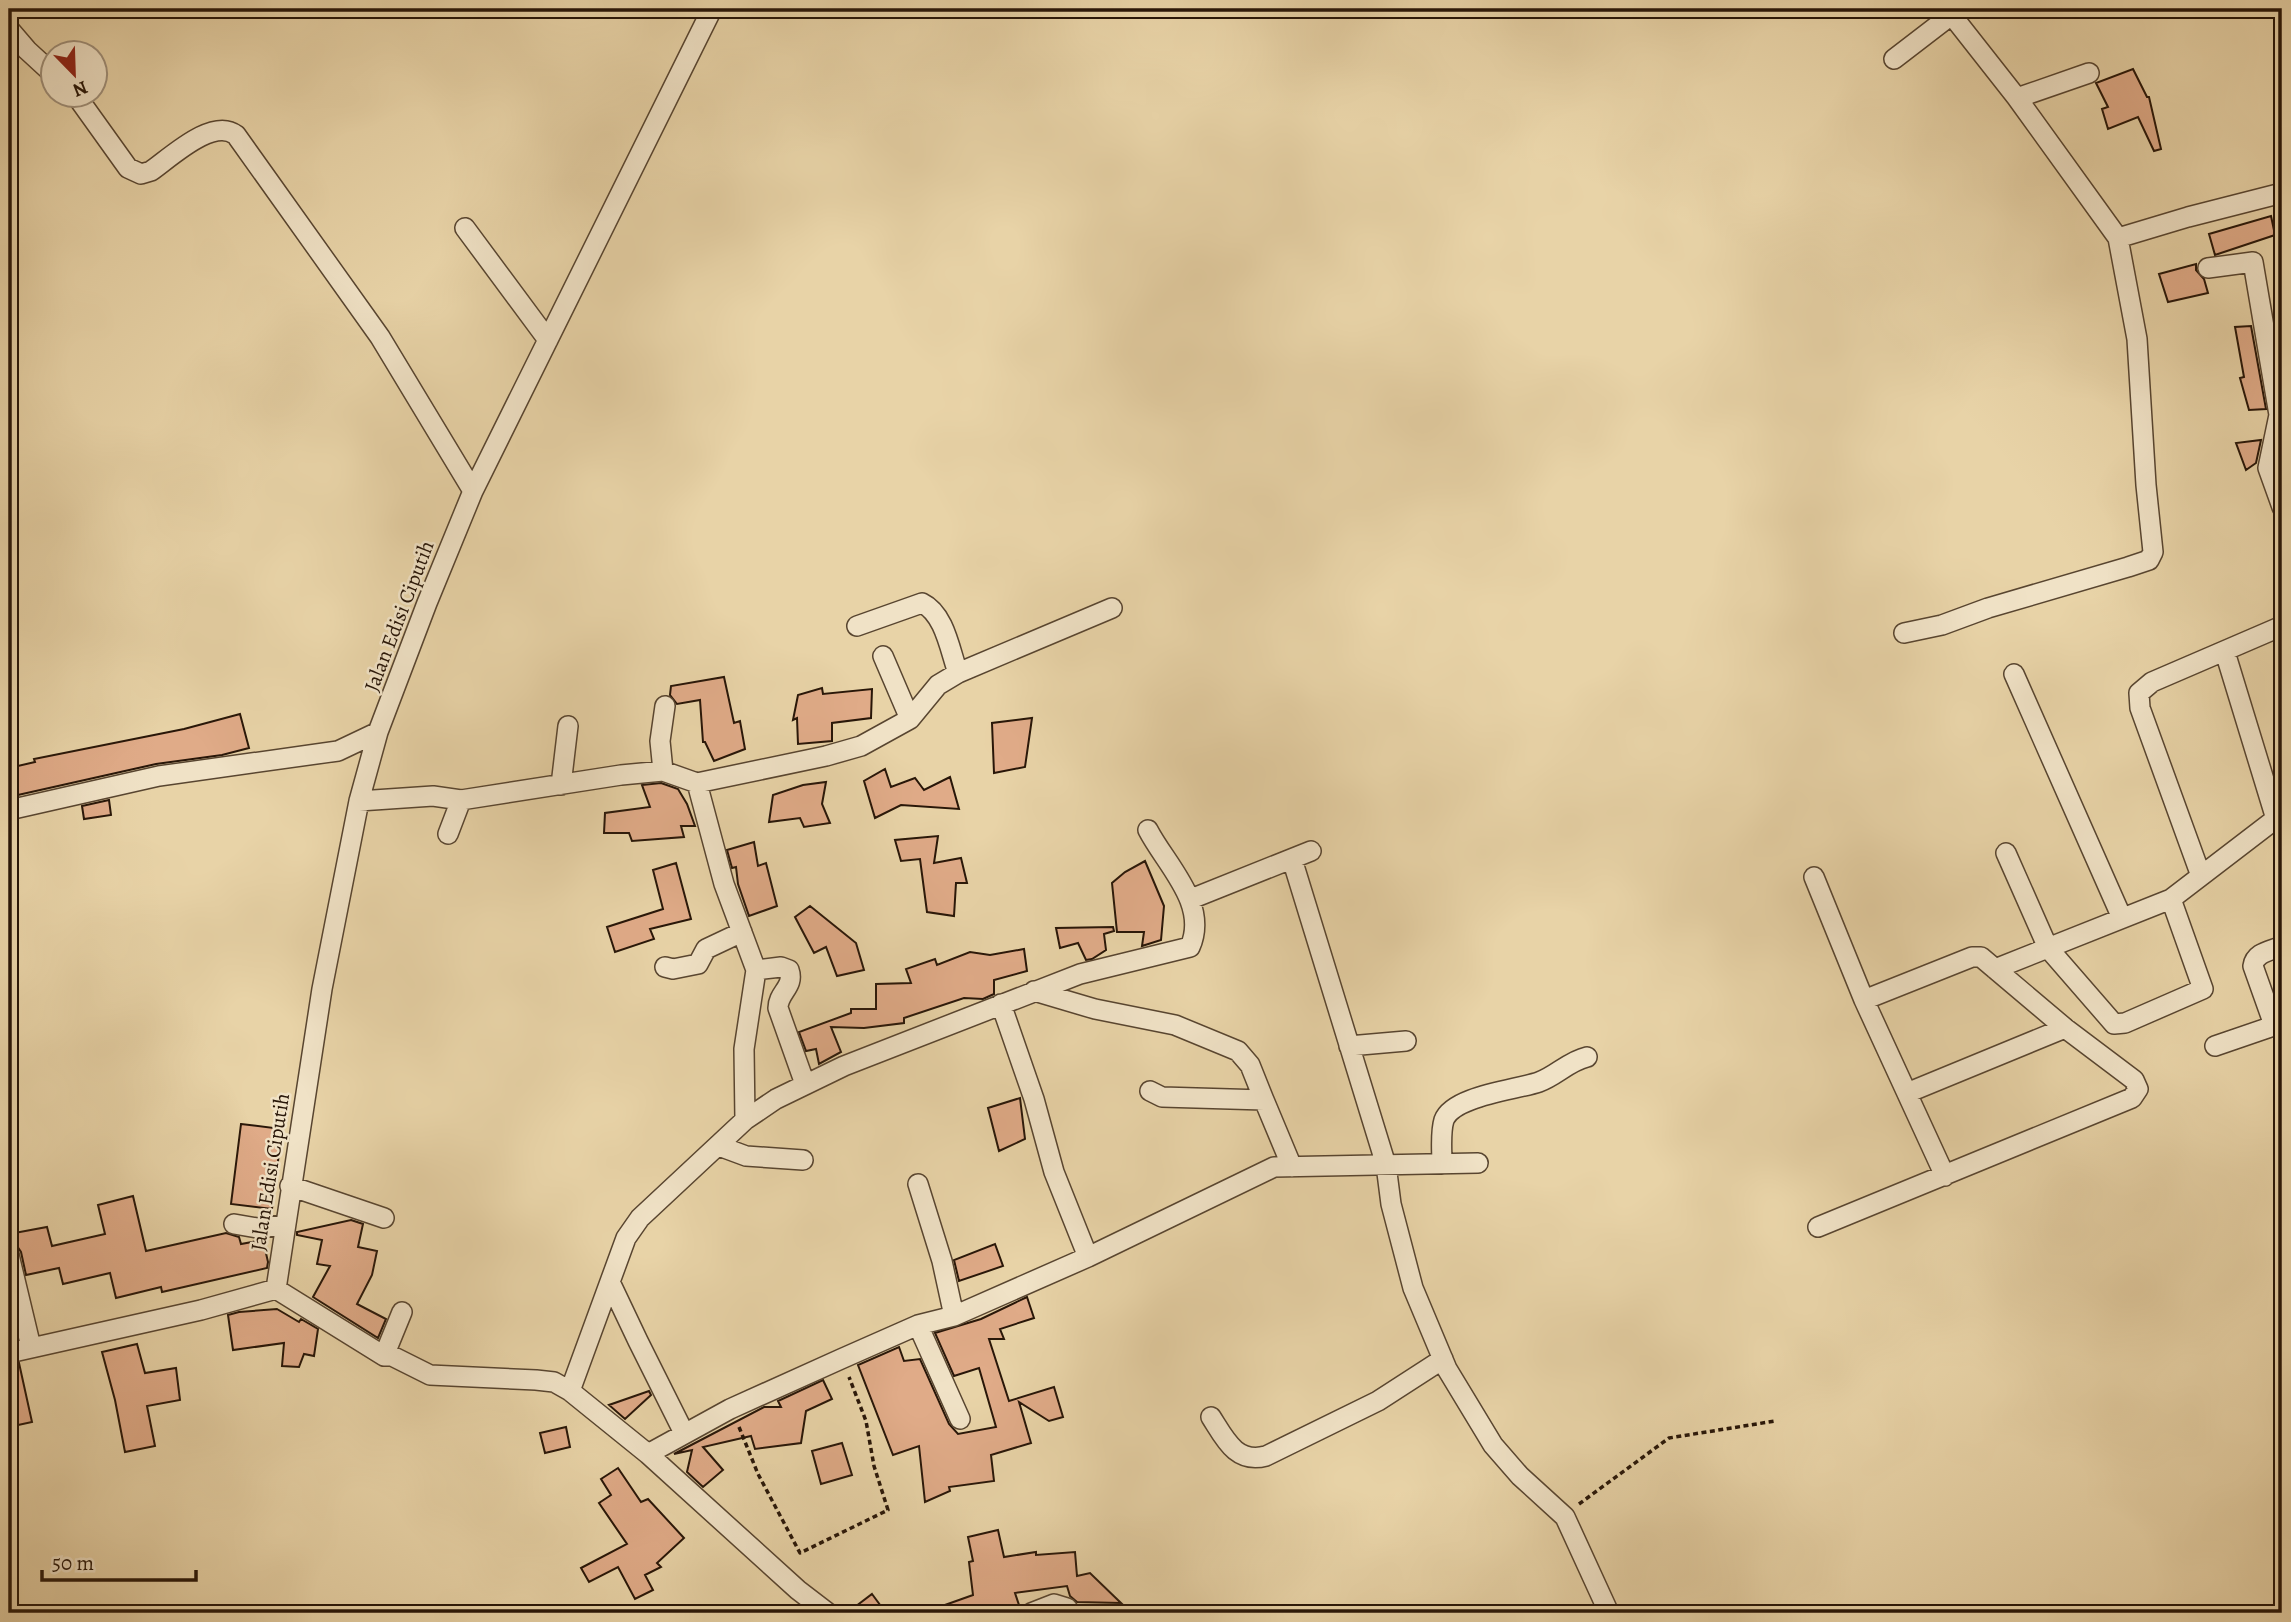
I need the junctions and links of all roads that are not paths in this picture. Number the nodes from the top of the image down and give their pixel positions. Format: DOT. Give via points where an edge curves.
graph roads {
  1 [pos="712,9"];
  2 [pos="1949,12"];
  3 [pos="9,29"];
  4 [pos="1894,59"];
  5 [pos="38,60"];
  6 [pos="2089,73"];
  7 [pos="2017,99"];
  8 [pos="84,108"];
  9 [pos="2282,193"];
  10 [pos="465,228"];
  11 [pos="2118,238"];
  12 [pos="2208,268"];
  13 [pos="548,340"];
  14 [pos="472,491"];
  15 [pos="2282,507"];
  16 [pos="1112,608"];
  17 [pos="857,626"];
  18 [pos="2282,626"];
  19 [pos="1904,633"];
  20 [pos="2225,652"];
  21 [pos="884,656"];
  22 [pos="958,673"];
  23 [pos="2014,674"];
  24 [pos="665,706"];
  25 [pos="910,719"];
  26 [pos="568,726"];
  27 [pos="378,732"];
  28 [pos="663,771"];
  29 [pos="697,783"];
  30 [pos="561,785"];
  31 [pos="461,800"];
  32 [pos="359,802"];
  33 [pos="9,810"];
  34 [pos="2279,817"];
  35 [pos="1148,830"];
  36 [pos="448,834"];
  37 [pos="1311,851"];
  38 [pos="2007,853"];
  39 [pos="1292,859"];
  40 [pos="2201,876"];
  41 [pos="1814,877"];
  42 [pos="1191,899"];
  43 [pos="2171,899"];
  44 [pos="2122,918"];
  45 [pos="742,932"];
  46 [pos="2282,946"];
  47 [pos="2049,948"];
  48 [pos="665,967"];
  49 [pos="1995,969"];
  50 [pos="756,970"];
  51 [pos="1034,991"];
  52 [pos="1864,1000"];
  53 [pos="1001,1004"];
  54 [pos="2278,1024"];
  55 [pos="2065,1028"];
  56 [pos="1406,1041"];
  57 [pos="1349,1046"];
  58 [pos="2216,1046"];
  59 [pos="1587,1057"];
  60 [pos="805,1084"];
  61 [pos="1150,1091"];
  62 [pos="1907,1093"];
  63 [pos="1264,1100"];
  64 [pos="745,1120"];
  65 [pos="719,1146"];
  66 [pos="803,1160"];
  67 [pos="1478,1163"];
  68 [pos="1442,1164"];
  69 [pos="1386,1165"];
  70 [pos="1292,1167"];
  71 [pos="1945,1176"];
  72 [pos="918,1184"];
  73 [pos="290,1186"];
  74 [pos="384,1218"];
  75 [pos="234,1224"];
  76 [pos="285,1225"];
  77 [pos="1818,1227"];
  78 [pos="9,1255"];
  79 [pos="1088,1257"];
  80 [pos="610,1282"];
  81 [pos="276,1289"];
  82 [pos="402,1312"];
  83 [pos="954,1316"];
  84 [pos="918,1325"];
  85 [pos="31,1348"];
  86 [pos="9,1353"];
  87 [pos="384,1356"];
  88 [pos="1443,1359"];
  89 [pos="570,1391"];
  90 [pos="1211,1417"];
  91 [pos="960,1419"];
  92 [pos="684,1433"];
  93 [pos="648,1454"];
  94 [pos="828,1613"];
  95 [pos="1031,1613"];
  96 [pos="1070,1613"];
  97 [pos="1609,1613"];
  1 -- 13 [label="street, Jalan Edisi Ciputih"];
  2 -- 4 [label="street"];
  2 -- 7 [label="street"];
  3 -- 5 [label="street"];
  6 -- 7 [label="street"];
  7 -- 11 [label="street"];
  8 -- 14 [label="street" via="128,169 141,174 210,131 223,129 236,135 380,337"];
  9 -- 11 [label="street"];
  10 -- 13 [label="street"];
  11 -- 19 [label="street" via="2137,340 2151,558"];
  12 -- 15 [label="street" via="2253,262 2278,415 2268,468"];
  13 -- 14 [label="street, Jalan Edisi Ciputih"];
  14 -- 27 [label="street, Jalan Edisi Ciputih"];
  16 -- 22 [label="street"];
  17 -- 22 [label="street" via="922,603 937,616"];
  18 -- 20 [label="street"];
  20 -- 34 [label="street"];
  20 -- 40 [label="street" via="2152,682 2139,694 2140,708"];
  21 -- 25 [label="street"];
  22 -- 25 [label="street" via="938,685"];
  23 -- 44 [label="street"];
  24 -- 28 [label="street" via="660,741"];
  25 -- 29 [label="street" via="849,749"];
  26 -- 30 [label="street"];
  27 -- 32 [label="street, Jalan Edisi Ciputih"];
  27 -- 33 [label="street" via="338,751 159,776"];
  28 -- 29 [label="street"];
  28 -- 30 [label="street"];
  29 -- 45 [label="street"];
  30 -- 31 [label="street"];
  31 -- 32 [label="street" via="433,796"];
  31 -- 36 [label="street"];
  32 -- 73 [label="street, Jalan Edisi Ciputih"];
  34 -- 40 [label="street"];
  35 -- 42 [label="street"];
  37 -- 39 [label="street"];
  38 -- 47 [label="street"];
  39 -- 42 [label="street"];
  39 -- 57 [label="street"];
  40 -- 43 [label="street"];
  41 -- 52 [label="street"];
  42 -- 51 [label="street" via="1194,937 1190,947 1080,974"];
  43 -- 44 [label="street"];
  43 -- 47 [label="street" via="2203,989 2125,1023 2114,1024 2103,1014"];
  44 -- 47 [label="street"];
  45 -- 48 [label="street" via="706,949 698,964"];
  45 -- 50 [label="street"];
  46 -- 54 [label="street" via="2258,955 2253,965"];
  47 -- 49 [label="street"];
  49 -- 52 [label="street" via="1981,957 1972,957"];
  49 -- 55 [label="street"];
  50 -- 60 [label="street" via="789,970 789,987 779,997 778,1008"];
  50 -- 64 [label="street" via="744,1049"];
  51 -- 53 [label="street"];
  51 -- 63 [label="street" via="1175,1026 1238,1051 1250,1065"];
  52 -- 62 [label="street"];
  53 -- 60 [label="street"];
  53 -- 79 [label="street" via="1055,1172"];
  54 -- 58 [label="street"];
  55 -- 62 [label="street"];
  55 -- 71 [label="street" via="2134,1080 2138,1089 2132,1098"];
  56 -- 57 [label="street"];
  57 -- 69 [label="street"];
  59 -- 68 [label="street" via="1521,1089 1455,1106 1444,1120"];
  60 -- 64 [label="street"];
  61 -- 63 [label="street" via="1162,1097"];
  62 -- 71 [label="street"];
  63 -- 70 [label="street"];
  64 -- 65 [label="street"];
  65 -- 66 [label="street" via="746,1156"];
  65 -- 80 [label="street" via="640,1218 626,1238"];
  67 -- 68 [label="street"];
  68 -- 69 [label="street"];
  69 -- 70 [label="street"];
  69 -- 88 [label="street" via="1391,1204 1413,1287"];
  70 -- 79 [label="street" via="1274,1167"];
  71 -- 77 [label="street"];
  72 -- 83 [label="street"];
  73 -- 74 [label="street"];
  73 -- 76 [label="street, Jalan Edisi Ciputih"];
  75 -- 76 [label="street" via="257,1228"];
  76 -- 81 [label="street, Jalan Edisi Ciputih"];
  78 -- 85 [label="street"];
  79 -- 83 [label="street"];
  80 -- 89 [label="street"];
  80 -- 92 [label="street"];
  81 -- 85 [label="street"];
  81 -- 87 [label="street"];
  82 -- 87 [label="street"];
  83 -- 84 [label="street"];
  84 -- 91 [label="street"];
  84 -- 92 [label="street"];
  85 -- 86 [label="street"];
  87 -- 89 [label="street" via="430,1375 554,1382"];
  88 -- 90 [label="street" via="1378,1401 1252,1460 1240,1455"];
  88 -- 97 [label="street" via="1493,1445 1565,1517"];
  89 -- 93 [label="street"];
  92 -- 93 [label="street"];
  93 -- 94 [label="street"];
  95 -- 96 [label="street" via="1054,1604"];
}
